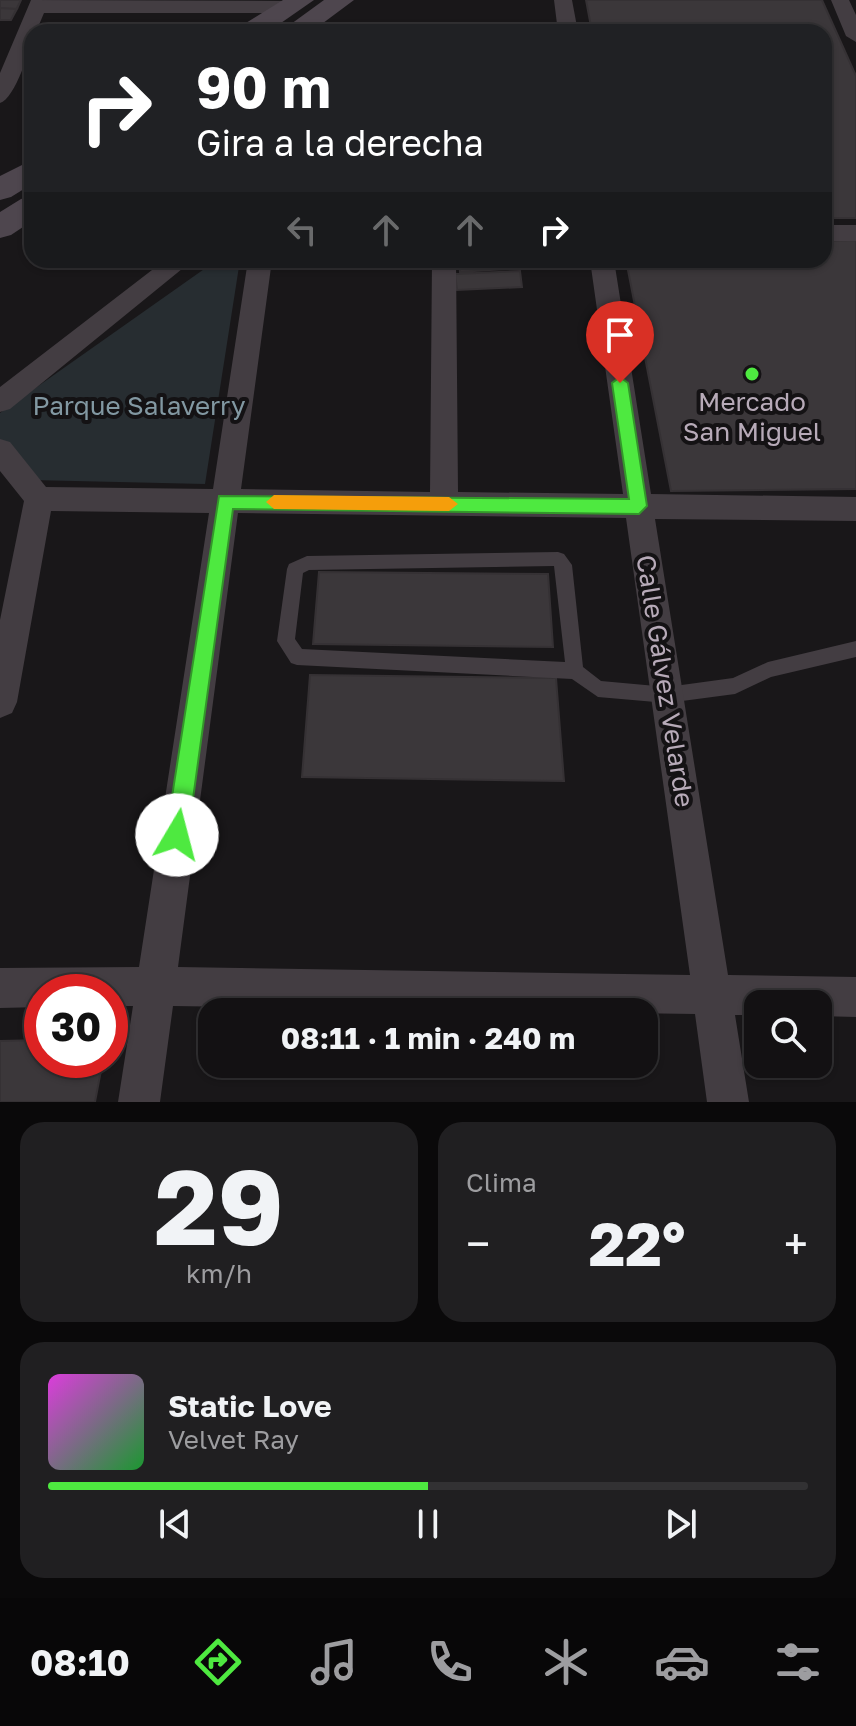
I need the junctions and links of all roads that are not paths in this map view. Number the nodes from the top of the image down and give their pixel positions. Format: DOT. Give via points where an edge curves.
graph roads {
  1 [pos="341,0"];
  2 [pos="563,0"];
  3 [pos="840,0"];
  4 [pos="39,4"];
  5 [pos="130,8"];
  6 [pos="294,10"];
  7 [pos="30,24"];
  8 [pos="105,24"];
  9 [pos="266,24"];
  10 [pos="567,24"];
  11 [pos="856,36"];
  12 [pos="24,38"];
  13 [pos="24,75"];
  14 [pos="2,89"];
  15 [pos="24,175"];
  16 [pos="0,190"];
  17 [pos="24,211"];
  18 [pos="0,227"];
  19 [pos="832,233"];
  20 [pos="856,233"];
  21 [pos="171,268"];
  22 [pos="259,268"];
  23 [pos="444,268"];
  24 [pos="603,268"];
  25 [pos="0,402"];
  26 [pos="0,450"];
  27 [pos="39,499"];
  28 [pos="225,501"];
  29 [pos="444,504"];
  30 [pos="639,506"];
  31 [pos="856,509"];
  32 [pos="856,649"];
  33 [pos="575,671"];
  34 [pos="667,695"];
  35 [pos="0,699"];
  36 [pos="155,986"];
  37 [pos="0,988"];
  38 [pos="712,995"];
  39 [pos="856,997"];
  40 [pos="139,1102"];
  41 [pos="728,1102"];
  1 -- 6 [label="main road"];
  2 -- 10 [label="street"];
  3 -- 11 [label="street"];
  4 -- 5 [label="street"];
  4 -- 7 [label="street"];
  5 -- 6 [label="street"];
  5 -- 8 [label="street"];
  6 -- 9 [label="main road"];
  12 -- 14 [label="street"];
  13 -- 14 [label="street"];
  15 -- 16 [label="main road"];
  17 -- 18 [label="main road"];
  19 -- 20 [label="street"];
  21 -- 25 [label="street"];
  22 -- 28 [label="street"];
  23 -- 29 [label="street"];
  24 -- 30 [label="street, Calle Gálvez Velarde"];
  26 -- 27 [label="street"];
  27 -- 28 [label="street"];
  27 -- 35 [label="street"];
  28 -- 29 [label="street"];
  28 -- 36 [label="street"];
  29 -- 30 [label="street"];
  30 -- 31 [label="street"];
  30 -- 34 [label="street, Calle Gálvez Velarde"];
  32 -- 34 [label="lane" via="768,670 735,686"];
  33 -- 33 [label="lane" via="297,657 286,641 295,569 307,563 558,559 564,565"];
  33 -- 34 [label="lane" via="598,689"];
  34 -- 38 [label="street, Calle Gálvez Velarde"];
  36 -- 37 [label="street"];
  36 -- 38 [label="street"];
  36 -- 40 [label="street"];
  38 -- 39 [label="street"];
  38 -- 41 [label="street, Calle Gálvez Velarde"];
}
